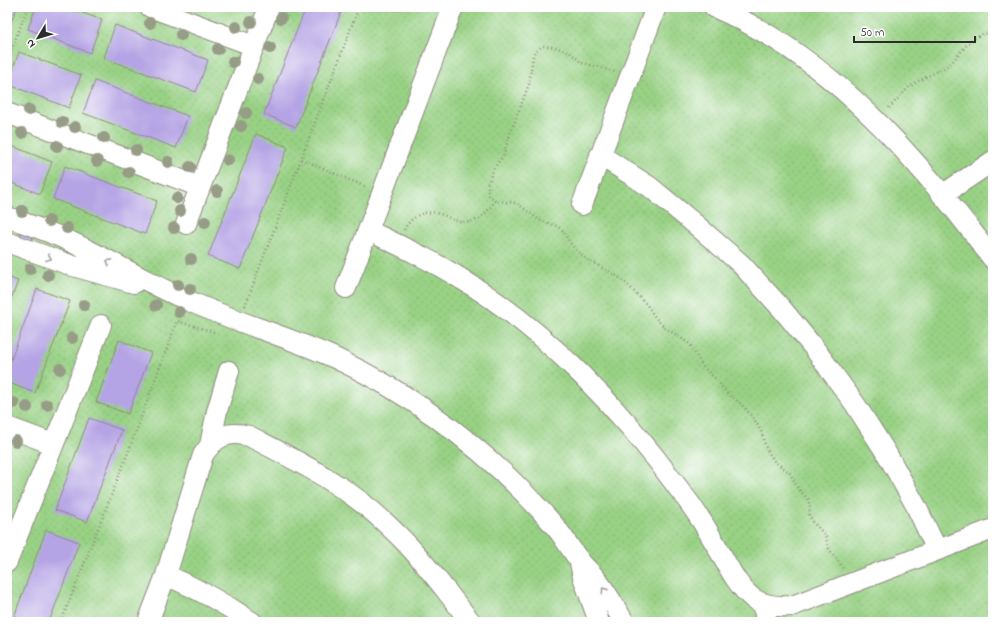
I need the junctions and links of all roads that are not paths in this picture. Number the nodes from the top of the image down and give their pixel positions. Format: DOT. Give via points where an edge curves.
graph roads {
  1 [pos="150,7"];
  2 [pos="269,7"];
  3 [pos="453,7"];
  4 [pos="656,7"];
  5 [pos="714,7"];
  6 [pos="254,46"];
  7 [pos="7,113"];
  8 [pos="600,155"];
  9 [pos="993,161"];
  10 [pos="200,187"];
  11 [pos="942,195"];
  12 [pos="582,205"];
  13 [pos="7,217"];
  14 [pos="186,224"];
  15 [pos="369,231"];
  16 [pos="7,242"];
  17 [pos="81,246"];
  18 [pos="993,259"];
  19 [pos="72,266"];
  20 [pos="346,288"];
  21 [pos="169,292"];
  22 [pos="101,325"];
  23 [pos="229,371"];
  24 [pos="7,427"];
  25 [pos="53,444"];
  26 [pos="210,445"];
  27 [pos="993,529"];
  28 [pos="937,550"];
  29 [pos="580,561"];
  30 [pos="7,562"];
  31 [pos="166,575"];
  32 [pos="764,613"];
  33 [pos="148,622"];
  34 [pos="252,622"];
  35 [pos="471,622"];
  36 [pos="599,622"];
  37 [pos="624,622"];
  1 -- 6 [label="street"];
  2 -- 6 [label="street"];
  3 -- 15 [label="street"];
  4 -- 8 [label="street"];
  5 -- 11 [label="street" via="766,32 825,75 879,124"];
  6 -- 10 [label="street"];
  7 -- 10 [label="street"];
  8 -- 12 [label="street"];
  8 -- 28 [label="street" via="650,187 696,225 741,264 782,309 814,348 879,441 916,506"];
  9 -- 11 [label="street"];
  10 -- 14 [label="street"];
  11 -- 18 [label="street"];
  13 -- 17 [label="street"];
  15 -- 20 [label="street"];
  15 -- 32 [label="street" via="464,280 501,305 586,380 662,465 706,527 740,585"];
  16 -- 19 [label="street, one-way"];
  17 -- 19 [label="street"];
  21 -- 17 [label="street, one-way"];
  19 -- 21 [label="street"];
  21 -- 29 [label="street" via="339,360 423,408 500,468 555,526"];
  22 -- 25 [label="street"];
  23 -- 26 [label="street"];
  24 -- 25 [label="street"];
  25 -- 30 [label="street"];
  26 -- 31 [label="street" via="203,455"];
  26 -- 35 [label="street" via="222,436 249,436 337,485 399,536 424,562"];
  27 -- 28 [label="street"];
  28 -- 32 [label="street" via="792,606 777,606"];
  29 -- 36 [label="street" via="583,578"];
  37 -- 29 [label="street, one-way" via="597,580"];
  31 -- 33 [label="street"];
  31 -- 34 [label="street" via="227,605"];
}
